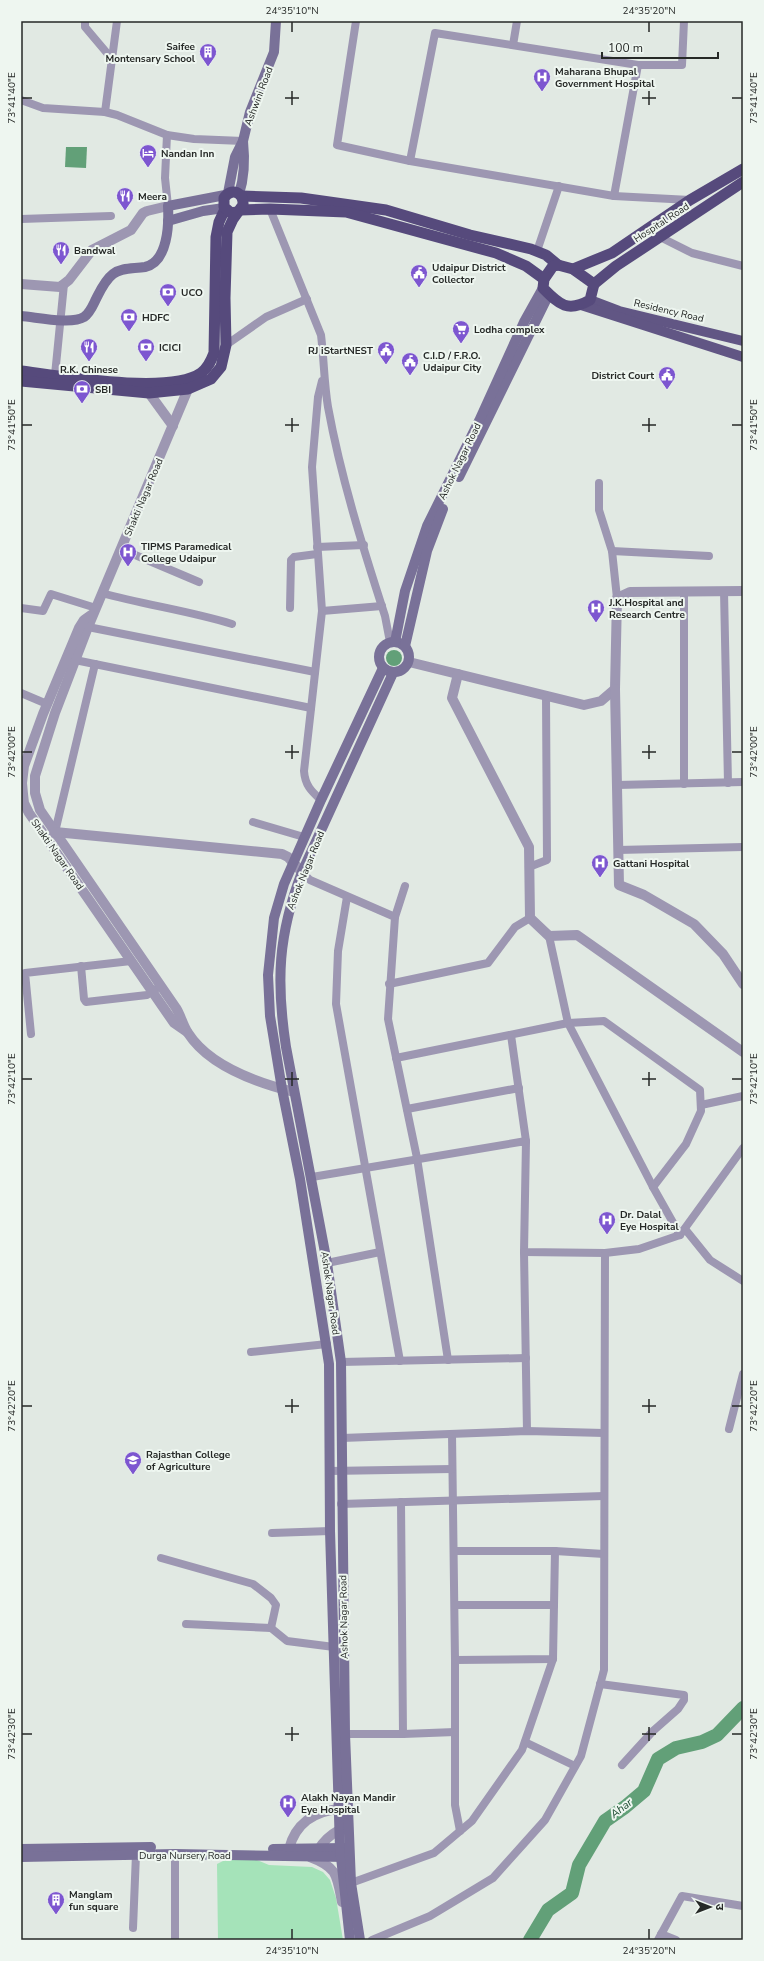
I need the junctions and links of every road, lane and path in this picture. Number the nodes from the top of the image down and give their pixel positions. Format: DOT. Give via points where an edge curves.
graph roads {
  1 [pos="85,21"];
  2 [pos="117,21"];
  3 [pos="276,21"];
  4 [pos="356,21"];
  5 [pos="517,21"];
  6 [pos="684,21"];
  7 [pos="513,45"];
  8 [pos="112,59"];
  9 [pos="638,65"];
  10 [pos="21,100"];
  11 [pos="104,112"];
  12 [pos="168,134"];
  13 [pos="243,141"];
  14 [pos="410,161"];
  15 [pos="743,169"];
  16 [pos="743,182"];
  17 [pos="559,186"];
  18 [pos="234,194"];
  19 [pos="614,196"];
  20 [pos="690,200"];
  21 [pos="168,206"];
  22 [pos="225,209"];
  23 [pos="270,209"];
  24 [pos="239,211"];
  25 [pos="111,216"];
  26 [pos="21,218"];
  27 [pos="168,221"];
  28 [pos="660,236"];
  29 [pos="537,251"];
  30 [pos="558,265"];
  31 [pos="743,266"];
  32 [pos="573,269"];
  33 [pos="21,284"];
  34 [pos="64,284"];
  35 [pos="594,284"];
  36 [pos="546,287"];
  37 [pos="307,299"];
  38 [pos="585,302"];
  39 [pos="21,316"];
  40 [pos="61,320"];
  41 [pos="743,341"];
  42 [pos="226,345"];
  43 [pos="743,356"];
  44 [pos="21,371"];
  45 [pos="55,375"];
  46 [pos="323,378"];
  47 [pos="21,381"];
  48 [pos="188,390"];
  49 [pos="149,393"];
  50 [pos="173,426"];
  51 [pos="599,483"];
  52 [pos="364,545"];
  53 [pos="121,550"];
  54 [pos="317,551"];
  55 [pos="612,552"];
  56 [pos="709,556"];
  57 [pos="199,582"];
  58 [pos="724,591"];
  59 [pos="743,591"];
  60 [pos="684,592"];
  61 [pos="102,593"];
  62 [pos="616,598"];
  63 [pos="382,606"];
  64 [pos="21,608"];
  65 [pos="290,608"];
  66 [pos="95,610"];
  67 [pos="322,611"];
  68 [pos="232,624"];
  69 [pos="88,627"];
  70 [pos="392,642"];
  71 [pos="405,646"];
  72 [pos="75,660"];
  73 [pos="409,662"];
  74 [pos="95,664"];
  75 [pos="383,668"];
  76 [pos="315,672"];
  77 [pos="393,673"];
  78 [pos="458,674"];
  79 [pos="615,689"];
  80 [pos="21,693"];
  81 [pos="546,696"];
  82 [pos="47,704"];
  83 [pos="311,708"];
  84 [pos="743,782"];
  85 [pos="728,783"];
  86 [pos="684,784"];
  87 [pos="617,785"];
  88 [pos="321,800"];
  89 [pos="253,822"];
  90 [pos="58,835"];
  91 [pos="304,837"];
  92 [pos="48,841"];
  93 [pos="743,847"];
  94 [pos="618,850"];
  95 [pos="293,862"];
  96 [pos="530,867"];
  97 [pos="302,872"];
  98 [pos="405,886"];
  99 [pos="347,896"];
  100 [pos="395,917"];
  101 [pos="530,918"];
  102 [pos="549,936"];
  103 [pos="131,961"];
  104 [pos="81,966"];
  105 [pos="389,984"];
  106 [pos="743,984"];
  107 [pos="157,989"];
  108 [pos="568,1023"];
  109 [pos="31,1034"];
  110 [pos="511,1034"];
  111 [pos="743,1052"];
  112 [pos="396,1058"];
  113 [pos="518,1088"];
  114 [pos="282,1089"];
  115 [pos="294,1092"];
  116 [pos="743,1096"];
  117 [pos="701,1105"];
  118 [pos="407,1109"];
  119 [pos="526,1141"];
  120 [pos="743,1148"];
  121 [pos="417,1158"];
  122 [pos="364,1166"];
  123 [pos="312,1177"];
  124 [pos="653,1187"];
  125 [pos="683,1232"];
  126 [pos="380,1252"];
  127 [pos="524,1252"];
  128 [pos="606,1253"];
  129 [pos="327,1263"];
  130 [pos="743,1281"];
  131 [pos="327,1344"];
  132 [pos="251,1352"];
  133 [pos="526,1358"];
  134 [pos="448,1360"];
  135 [pos="400,1361"];
  136 [pos="341,1362"];
  137 [pos="743,1374"];
  138 [pos="729,1429"];
  139 [pos="527,1431"];
  140 [pos="604,1433"];
  141 [pos="452,1434"];
  142 [pos="342,1438"];
  143 [pos="452,1469"];
  144 [pos="330,1471"];
  145 [pos="342,1471"];
  146 [pos="604,1496"];
  147 [pos="453,1501"];
  148 [pos="401,1502"];
  149 [pos="342,1504"];
  150 [pos="330,1531"];
  151 [pos="272,1533"];
  152 [pos="454,1551"];
  153 [pos="555,1551"];
  154 [pos="604,1554"];
  155 [pos="161,1558"];
  156 [pos="455,1605"];
  157 [pos="554,1605"];
  158 [pos="186,1624"];
  159 [pos="271,1628"];
  160 [pos="334,1647"];
  161 [pos="553,1659"];
  162 [pos="455,1660"];
  163 [pos="600,1684"];
  164 [pos="455,1732"];
  165 [pos="345,1734"];
  166 [pos="402,1734"];
  167 [pos="525,1742"];
  168 [pos="622,1765"];
  169 [pos="575,1766"];
  170 [pos="338,1809"];
  171 [pos="339,1830"];
  172 [pos="460,1831"];
  173 [pos="21,1849"];
  174 [pos="288,1849"];
  175 [pos="319,1849"];
  176 [pos="345,1853"];
  177 [pos="136,1854"];
  178 [pos="175,1854"];
  179 [pos="21,1857"];
  180 [pos="310,1857"];
  181 [pos="351,1883"];
  182 [pos="743,1906"];
  183 [pos="133,1928"];
  184 [pos="349,1936"];
  185 [pos="659,1937"];
  186 [pos="175,1940"];
  187 [pos="360,1940"];
  188 [pos="372,1940"];
  189 [pos="676,1940"];
  1 -- 8 [label="street" via="85,27"];
  2 -- 8 [label="street"];
  3 -- 13 [label="main road, Ashwini Road" via="274,52 250,112"];
  4 -- 14 [label="street" via="337,145"];
  5 -- 7 [label="street"];
  6 -- 9 [label="street" via="682,65"];
  7 -- 9 [label="street"];
  7 -- 14 [label="street" via="436,33"];
  8 -- 11 [label="street"];
  9 -- 19 [label="street"];
  10 -- 11 [label="street" via="43,108"];
  11 -- 12 [label="street"];
  12 -- 13 [label="street" via="194,139"];
  12 -- 21 [label="street" via="165,178"];
  13 -- 18 [label="main road, Ashwini Road" via="232,168"];
  14 -- 17 [label="street"];
  15 -- 20 [label="highway"];
  16 -- 28 [label="highway, Hospital Road"];
  17 -- 19 [label="street"];
  17 -- 29 [label="street"];
  18 -- 21 [label="main road"];
  18 -- 22 [label="highway" via="223,201"];
  18 -- 24 [label="highway" via="243,205"];
  18 -- 29 [label="highway" via="301,198 386,210 470,235"];
  19 -- 20 [label="street"];
  20 -- 32 [label="highway" via="612,253"];
  21 -- 27 [label="main road"];
  21 -- 34 [label="street" via="143,213 131,230 92,250"];
  22 -- 24 [label="highway" via="231,213"];
  22 -- 27 [label="main road" via="203,211"];
  22 -- 45 [label="highway" via="216,237 214,353 205,370 188,379 161,384 137,384"];
  23 -- 24 [label="highway"];
  23 -- 36 [label="highway" via="346,212 405,227 496,253 526,266"];
  23 -- 37 [label="street"];
  24 -- 42 [label="highway" via="229,225 226,240"];
  25 -- 26 [label="street"];
  27 -- 40 [label="main road" via="163,249 154,263 116,272 106,281 87,314 76,320"];
  28 -- 31 [label="street" via="692,253"];
  28 -- 35 [label="highway, Hospital Road"];
  29 -- 30 [label="highway"];
  30 -- 32 [label="highway"];
  30 -- 36 [label="highway" via="553,266"];
  32 -- 35 [label="highway"];
  33 -- 34 [label="street" via="54,287"];
  34 -- 40 [label="street"];
  35 -- 38 [label="highway"];
  36 -- 38 [label="highway" via="558,303 570,306"];
  36 -- 70 [label="main road, Ashok Nagar Road" via="524,322 428,526 405,591"];
  36 -- 71 [label="main road" via="501,395 440,516 427,551"];
  37 -- 42 [label="street" via="266,317"];
  37 -- 46 [label="street" via="321,335 324,355"];
  38 -- 41 [label="main road, Residency Road"];
  38 -- 43 [label="main road" via="680,338"];
  39 -- 40 [label="main road"];
  40 -- 45 [label="street"];
  42 -- 48 [label="highway" via="224,357 216,373 206,382"];
  44 -- 45 [label="highway"];
  46 -- 52 [label="street" via="338,456"];
  46 -- 54 [label="street" via="312,448"];
  47 -- 49 [label="highway"];
  48 -- 49 [label="highway"];
  48 -- 50 [label="street, Shakti Nagar Road"];
  49 -- 50 [label="street"];
  50 -- 53 [label="street, Shakti Nagar Road"];
  51 -- 55 [label="street" via="599,510"];
  52 -- 54 [label="street"];
  52 -- 63 [label="street"];
  53 -- 57 [label="street"];
  53 -- 61 [label="street, Shakti Nagar Road"];
  54 -- 65 [label="street" via="291,560"];
  54 -- 67 [label="street"];
  55 -- 56 [label="street"];
  55 -- 62 [label="street"];
  58 -- 59 [label="street"];
  58 -- 60 [label="street"];
  58 -- 85 [label="street"];
  60 -- 62 [label="street" via="630,592"];
  60 -- 86 [label="street"];
  61 -- 66 [label="street, Shakti Nagar Road"];
  61 -- 68 [label="street"];
  62 -- 79 [label="street"];
  63 -- 67 [label="street"];
  63 -- 70 [label="street"];
  64 -- 66 [label="street" via="43,611 51,594"];
  66 -- 69 [label="street, Shakti Nagar Road"];
  66 -- 82 [label="street, Shakti Nagar Road" via="82,623"];
  67 -- 76 [label="street"];
  69 -- 72 [label="street, Shakti Nagar Road"];
  69 -- 76 [label="street"];
  70 -- 71 [label="main road"];
  70 -- 75 [label="main road" via="385,644 379,653"];
  71 -- 73 [label="main road"];
  72 -- 74 [label="street"];
  72 -- 90 [label="street, Shakti Nagar Road" via="35,776 37,804"];
  73 -- 77 [label="main road" via="401,672"];
  73 -- 78 [label="street"];
  74 -- 83 [label="street"];
  74 -- 90 [label="street"];
  75 -- 77 [label="main road"];
  75 -- 88 [label="main road"];
  76 -- 83 [label="street"];
  77 -- 97 [label="main road, Ashok Nagar Road"];
  78 -- 81 [label="street"];
  78 -- 96 [label="street" via="452,698 529,847"];
  79 -- 81 [label="street" via="601,701 584,705"];
  79 -- 87 [label="street"];
  80 -- 82 [label="street"];
  81 -- 96 [label="street" via="547,860"];
  82 -- 92 [label="street, Shakti Nagar Road" via="24,766 22,783 26,808"];
  83 -- 88 [label="street" via="305,780 309,789"];
  84 -- 85 [label="street"];
  85 -- 86 [label="street"];
  86 -- 87 [label="street"];
  87 -- 94 [label="street"];
  88 -- 91 [label="main road"];
  89 -- 91 [label="street"];
  90 -- 92 [label="street"];
  90 -- 95 [label="street" via="83,834 282,854"];
  90 -- 107 [label="street, Shakti Nagar Road"];
  91 -- 95 [label="main road"];
  92 -- 103 [label="street, Shakti Nagar Road"];
  93 -- 94 [label="street"];
  94 -- 106 [label="street" via="619,885 644,895 694,924 722,954"];
  95 -- 97 [label="street"];
  95 -- 114 [label="main road" via="276,906 268,975 270,1016"];
  96 -- 101 [label="street"];
  97 -- 99 [label="street" via="310,880"];
  97 -- 115 [label="main road, Ashok Nagar Road" via="287,913 280,961 281,1017"];
  98 -- 100 [label="street"];
  99 -- 100 [label="street"];
  99 -- 122 [label="street" via="338,952 336,1004"];
  100 -- 105 [label="street"];
  101 -- 102 [label="street"];
  101 -- 105 [label="street" via="515,927 488,963"];
  102 -- 108 [label="street"];
  102 -- 111 [label="street" via="577,936"];
  103 -- 104 [label="street"];
  103 -- 107 [label="street, Shakti Nagar Road"];
  104 -- 107 [label="street" via="86,1002 144,995"];
  104 -- 109 [label="street" via="25,973"];
  105 -- 112 [label="street" via="388,1019"];
  107 -- 114 [label="street, Shakti Nagar Road" via="176,1008 187,1032 207,1054 221,1064"];
  108 -- 110 [label="street"];
  108 -- 117 [label="street" via="604,1021 700,1090"];
  108 -- 124 [label="street"];
  110 -- 112 [label="street"];
  110 -- 113 [label="street"];
  112 -- 118 [label="street"];
  113 -- 118 [label="street"];
  113 -- 119 [label="street"];
  114 -- 115 [label="street, Shakti Nagar Road"];
  114 -- 131 [label="main road" via="300,1179"];
  115 -- 123 [label="main road, Ashok Nagar Road"];
  116 -- 117 [label="street"];
  117 -- 124 [label="street" via="701,1111 686,1144"];
  118 -- 121 [label="street"];
  119 -- 121 [label="street"];
  119 -- 127 [label="street"];
  120 -- 125 [label="street"];
  121 -- 122 [label="street"];
  121 -- 134 [label="street"];
  122 -- 123 [label="street"];
  122 -- 126 [label="street"];
  123 -- 129 [label="main road, Ashok Nagar Road"];
  124 -- 125 [label="street"];
  125 -- 128 [label="street" via="639,1249"];
  125 -- 130 [label="street" via="710,1260"];
  126 -- 129 [label="street"];
  126 -- 135 [label="street"];
  127 -- 128 [label="street"];
  127 -- 133 [label="street"];
  128 -- 140 [label="street"];
  129 -- 136 [label="main road, Ashok Nagar Road"];
  131 -- 132 [label="street"];
  131 -- 144 [label="main road"];
  133 -- 134 [label="street"];
  133 -- 139 [label="street"];
  134 -- 135 [label="street"];
  135 -- 136 [label="street"];
  136 -- 142 [label="main road, Ashok Nagar Road"];
  137 -- 138 [label="street"];
  139 -- 140 [label="street"];
  139 -- 141 [label="street"];
  140 -- 146 [label="street"];
  141 -- 142 [label="street"];
  141 -- 143 [label="street"];
  142 -- 145 [label="main road, Ashok Nagar Road"];
  143 -- 145 [label="street"];
  143 -- 147 [label="street"];
  144 -- 145 [label="street"];
  144 -- 150 [label="main road"];
  145 -- 149 [label="main road, Ashok Nagar Road"];
  146 -- 147 [label="street"];
  146 -- 154 [label="street"];
  147 -- 148 [label="street"];
  147 -- 152 [label="street"];
  148 -- 149 [label="street"];
  148 -- 166 [label="street"];
  149 -- 165 [label="main road, Ashok Nagar Road"];
  150 -- 151 [label="street"];
  150 -- 160 [label="main road"];
  152 -- 153 [label="street"];
  152 -- 156 [label="street"];
  153 -- 154 [label="street"];
  153 -- 157 [label="street"];
  154 -- 163 [label="street" via="604,1670"];
  155 -- 159 [label="street" via="253,1584 276,1605"];
  156 -- 157 [label="street"];
  156 -- 162 [label="street"];
  157 -- 161 [label="street"];
  158 -- 159 [label="street"];
  159 -- 160 [label="street" via="287,1641"];
  160 -- 170 [label="main road"];
  161 -- 162 [label="street"];
  161 -- 167 [label="street"];
  162 -- 164 [label="street"];
  163 -- 168 [label="street" via="684,1695 678,1709 653,1731"];
  163 -- 169 [label="street" via="581,1756"];
  164 -- 166 [label="street"];
  164 -- 172 [label="street" via="455,1805"];
  165 -- 166 [label="street"];
  165 -- 176 [label="main road, Ashok Nagar Road"];
  167 -- 169 [label="street"];
  167 -- 172 [label="street" via="472,1821"];
  169 -- 188 [label="street" via="545,1820 493,1878 430,1916"];
  170 -- 171 [label="main road"];
  170 -- 174 [label="street" via="317,1813 307,1820 291,1837"];
  171 -- 175 [label="street" via="330,1834"];
  171 -- 176 [label="main road"];
  172 -- 181 [label="street" via="434,1853"];
  173 -- 174 [label="main road, Durga Nursery Road"];
  174 -- 175 [label="main road, Durga Nursery Road"];
  175 -- 176 [label="main road, Durga Nursery Road"];
  176 -- 180 [label="main road, Durga Nursery Road"];
  176 -- 181 [label="main road, Ashok Nagar Road"];
  176 -- 184 [label="main road"];
  177 -- 178 [label="main road, Durga Nursery Road"];
  177 -- 179 [label="main road, Durga Nursery Road"];
  177 -- 183 [label="street"];
  178 -- 180 [label="main road, Durga Nursery Road"];
  178 -- 186 [label="street"];
  180 -- 184 [label="street" via="326,1863 334,1872"];
  181 -- 187 [label="main road, Ashok Nagar Road"];
  182 -- 185 [label="street" via="682,1896"];
  185 -- 189 [label="street"];
}
